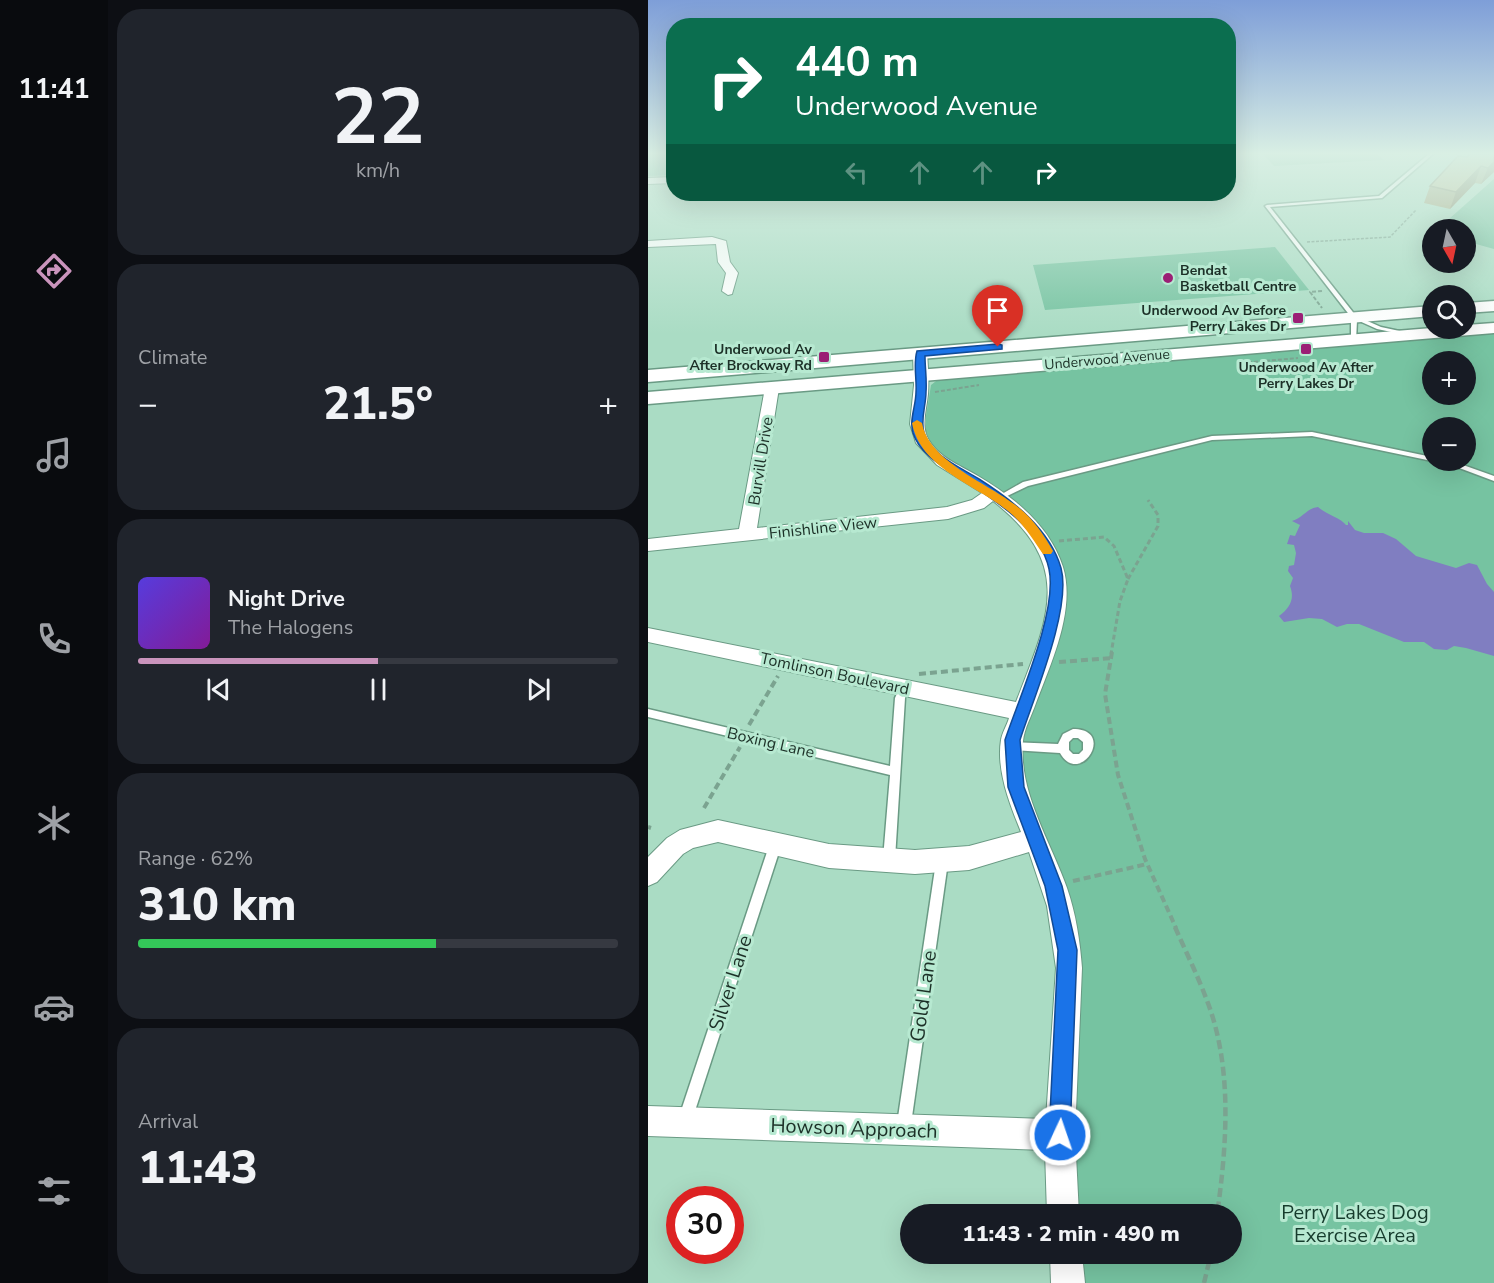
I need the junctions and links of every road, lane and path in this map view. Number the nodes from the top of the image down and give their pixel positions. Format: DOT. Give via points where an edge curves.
graph roads {
  1 [pos="1273,214"];
  2 [pos="1412,214"];
  3 [pos="1304,243"];
  4 [pos="648,244"];
  5 [pos="1332,290"];
  6 [pos="728,291"];
  7 [pos="1494,306"];
  8 [pos="1476,307"];
  9 [pos="1422,312"];
  10 [pos="1327,314"];
  11 [pos="1354,318"];
  12 [pos="1255,326"];
  13 [pos="1494,328"];
  14 [pos="1420,334"];
  15 [pos="1353,341"];
  16 [pos="1269,347"];
  17 [pos="921,364"];
  18 [pos="648,376"];
  19 [pos="772,388"];
  20 [pos="648,398"];
  21 [pos="1422,457"];
  22 [pos="1472,471"];
  23 [pos="1494,479"];
  24 [pos="996,495"];
  25 [pos="1148,500"];
  26 [pos="747,535"];
  27 [pos="1042,542"];
  28 [pos="648,544"];
  29 [pos="1128,579"];
  30 [pos="648,635"];
  31 [pos="1112,658"];
  32 [pos="1040,663"];
  33 [pos="907,682"];
  34 [pos="1022,712"];
  35 [pos="648,713"];
  36 [pos="1012,746"];
  37 [pos="1062,749"];
  38 [pos="894,771"];
  39 [pos="1035,839"];
  40 [pos="776,843"];
  41 [pos="889,862"];
  42 [pos="942,862"];
  43 [pos="1147,864"];
  44 [pos="648,874"];
  45 [pos="1054,886"];
  46 [pos="648,1121"];
  47 [pos="684,1122"];
  48 [pos="904,1130"];
  49 [pos="1060,1135"];
  50 [pos="1063,1204"];
  51 [pos="1218,1204"];
  52 [pos="1067,1264"];
  53 [pos="1209,1264"];
  54 [pos="1068,1283"];
  55 [pos="1204,1283"];
  1 -- 5 [label="lane"];
  2 -- 3 [label="path" via="1390,237"];
  4 -- 6 [label="street" via="721,241 724,262 732,273"];
  5 -- 10 [label="path" via="1310,292"];
  5 -- 11 [label="lane"];
  7 -- 8 [label="main road"];
  9 -- 11 [label="main road, Underwood Avenue"];
  11 -- 12 [label="main road, Underwood Avenue"];
  11 -- 14 [label="lane" via="1379,328"];
  11 -- 15 [label="lane"];
  12 -- 16 [label="main road"];
  12 -- 17 [label="main road, Underwood Avenue"];
  13 -- 14 [label="main road, Underwood Avenue"];
  14 -- 15 [label="main road, Underwood Avenue"];
  15 -- 16 [label="main road, Underwood Avenue"];
  16 -- 17 [label="main road, Underwood Avenue"];
  17 -- 18 [label="main road, Underwood Avenue"];
  17 -- 19 [label="main road, Underwood Avenue"];
  17 -- 24 [label="street" via="917,424 925,445 945,464"];
  19 -- 20 [label="main road, Underwood Avenue"];
  19 -- 26 [label="street, Burvill Drive"];
  21 -- 24 [label="lane" via="1312,434 1212,438"];
  22 -- 23 [label="lane"];
  24 -- 26 [label="street, Finishline View" via="948,513"];
  24 -- 27 [label="street" via="1030,525"];
  25 -- 29 [label="path" via="1159,520 1156,534"];
  26 -- 28 [label="street, Finishline View"];
  27 -- 29 [label="path" via="1104,537 1114,546"];
  27 -- 32 [label="street" via="1055,569 1056,582 1053,620"];
  29 -- 31 [label="path" via="1120,601"];
  30 -- 33 [label="street, Tomlinson Boulevard"];
  31 -- 32 [label="path"];
  31 -- 43 [label="path" via="1105,694 1118,775"];
  32 -- 33 [label="path"];
  32 -- 34 [label="street"];
  33 -- 34 [label="street, Tomlinson Boulevard"];
  33 -- 38 [label="lane" via="900,698"];
  34 -- 36 [label="street"];
  35 -- 38 [label="lane, Boxing Lane"];
  36 -- 37 [label="lane"];
  36 -- 39 [label="street" via="1016,787"];
  38 -- 41 [label="lane"];
  39 -- 42 [label="street" via="993,853"];
  39 -- 45 [label="street"];
  40 -- 41 [label="street" via="829,856"];
  40 -- 44 [label="street" via="718,831 702,833 675,846"];
  40 -- 47 [label="lane, Silver Lane"];
  41 -- 42 [label="street"];
  42 -- 48 [label="lane, Gold Lane"];
  43 -- 45 [label="path"];
  43 -- 51 [label="path" via="1207,999 1218,1040 1227,1125"];
  45 -- 49 [label="street" via="1069,968"];
  46 -- 47 [label="street, Howson Approach"];
  47 -- 48 [label="street, Howson Approach"];
  48 -- 49 [label="street, Howson Approach"];
  49 -- 50 [label="street"];
  52 -- 54 [label="street"];
  53 -- 55 [label="path"];
}
